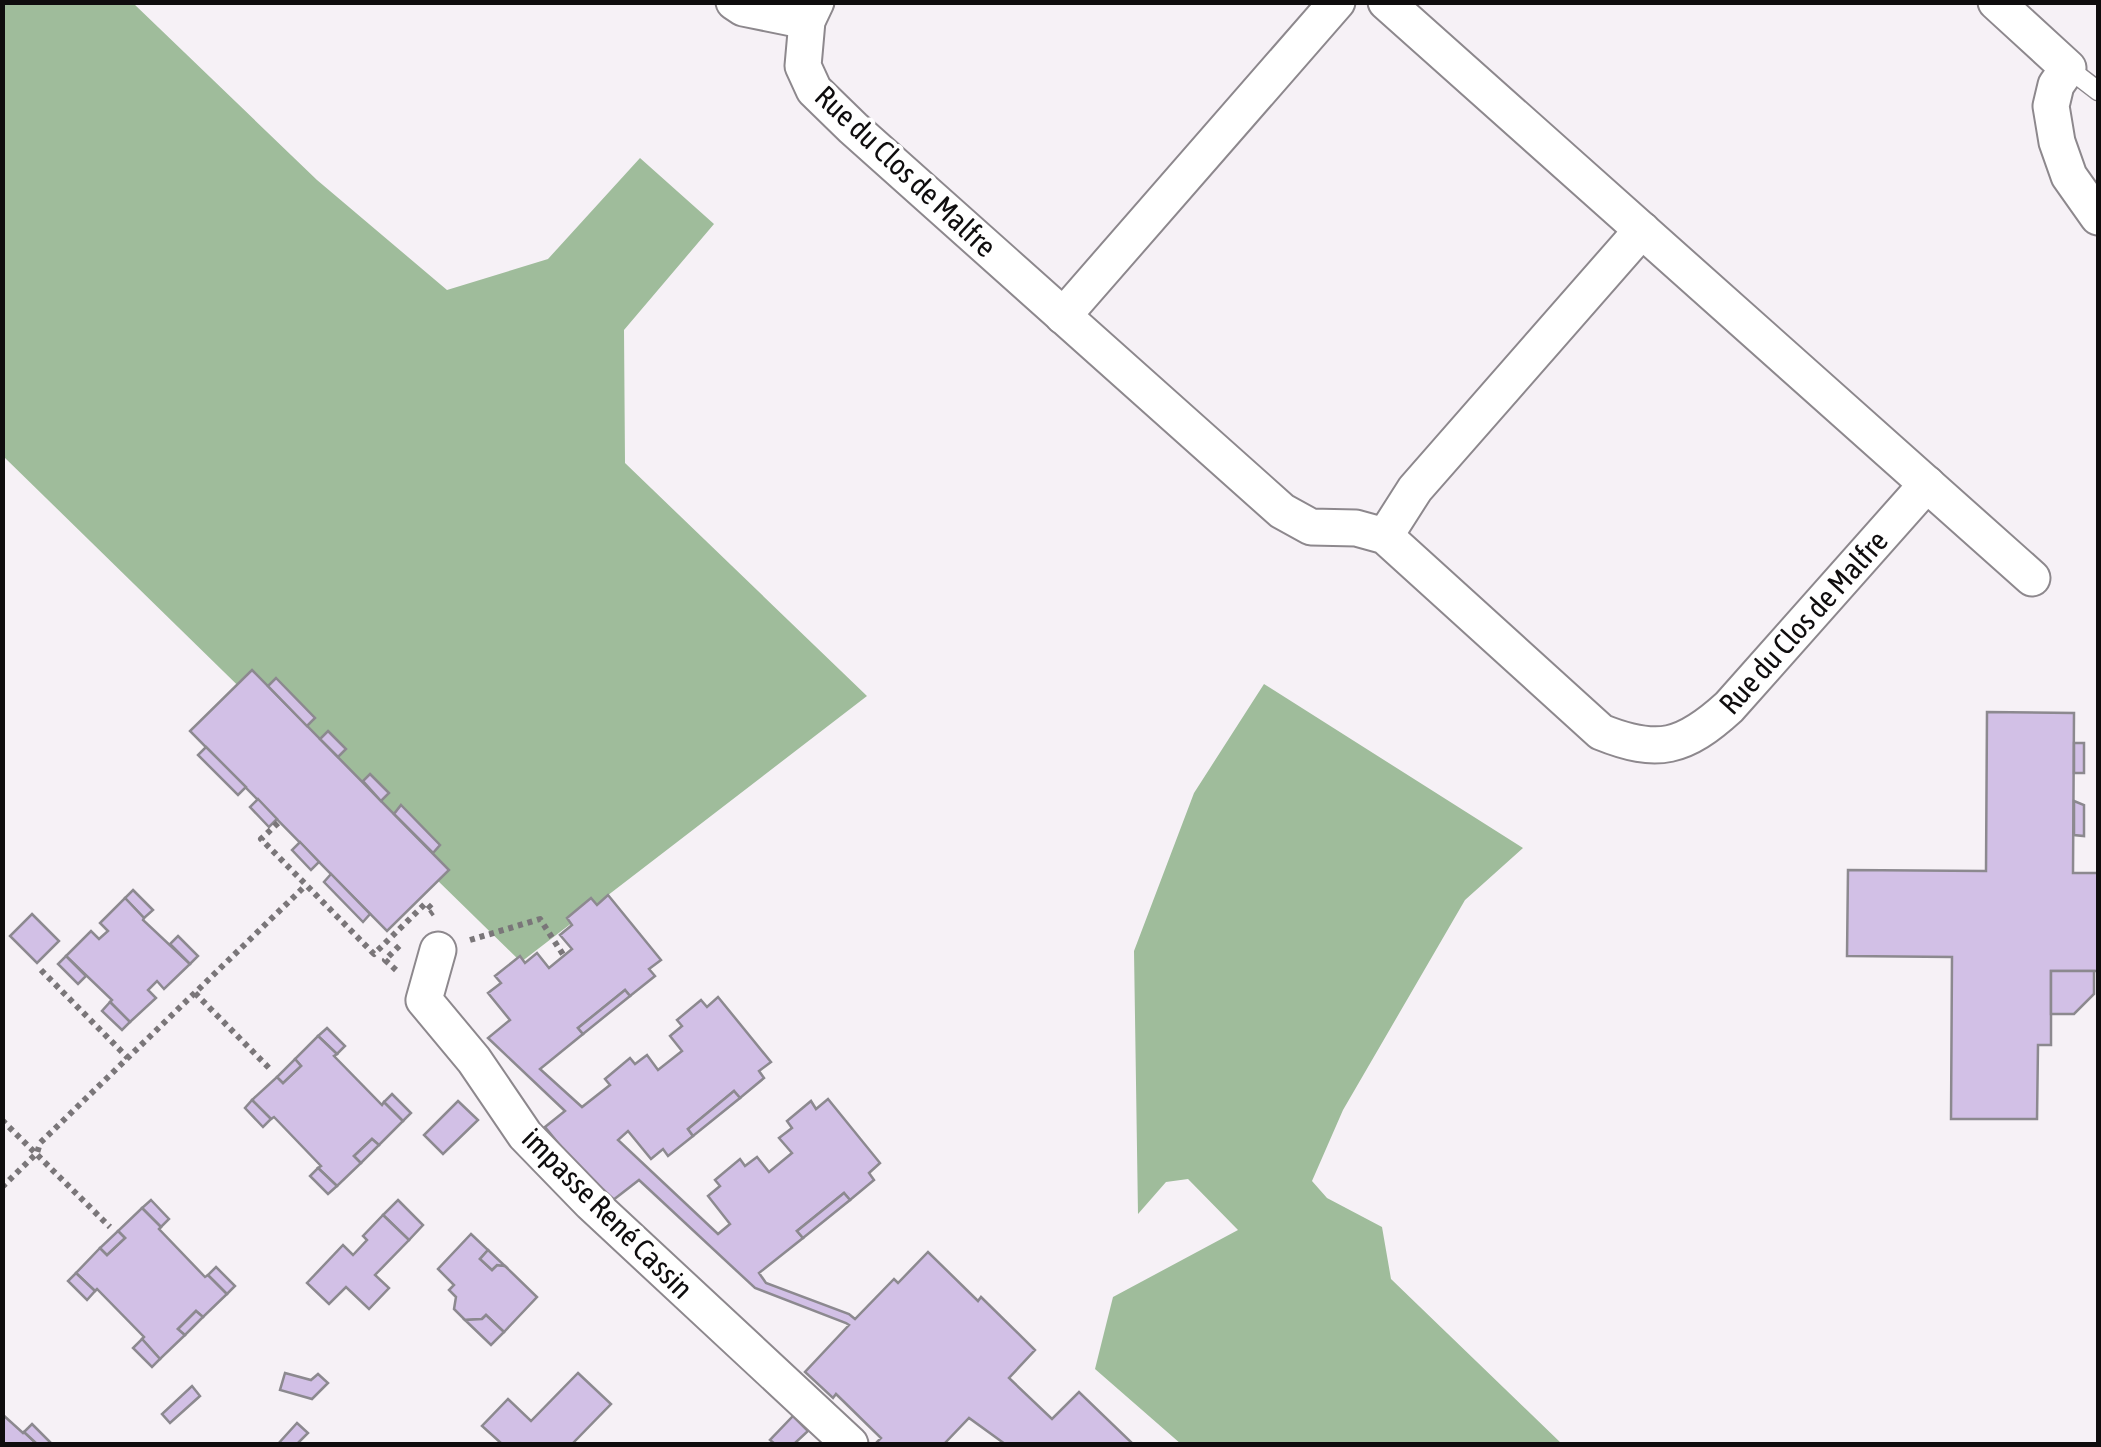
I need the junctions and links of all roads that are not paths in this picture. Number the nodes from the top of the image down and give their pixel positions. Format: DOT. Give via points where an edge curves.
graph roads {
  1 [pos="734,2"];
  2 [pos="1337,2"];
  3 [pos="1386,2"];
  4 [pos="1996,2"];
  5 [pos="811,12"];
  6 [pos="2068,68"];
  7 [pos="2098,91"];
  8 [pos="2098,217"];
  9 [pos="1642,230"];
  10 [pos="1062,316"];
  11 [pos="1927,484"];
  12 [pos="1385,536"];
  13 [pos="2032,578"];
  14 [pos="423,936"];
  15 [pos="850,1444"];
  1 -- 5 [label="street"];
  2 -- 10 [label="street"];
  3 -- 9 [label="street"];
  4 -- 6 [label="street"];
  5 -- 10 [label="street, Rue du Clos de Malfre" via="803,66 814,90"];
  6 -- 7 [label="lane"];
  6 -- 8 [label="street" via="2051,106 2057,142 2069,176"];
  9 -- 11 [label="street"];
  9 -- 12 [label="street" via="1415,489"];
  10 -- 12 [label="street, Rue du Clos de Malfre" via="1282,511 1311,527"];
  11 -- 12 [label="street, Rue du Clos de Malfre" via="1729,707 1704,729 1671,744 1630,743 1601,732"];
  11 -- 13 [label="street"];
  14 -- 15 [label="street, impasse René Cassin" via="424,1000 525,1135"];
}
